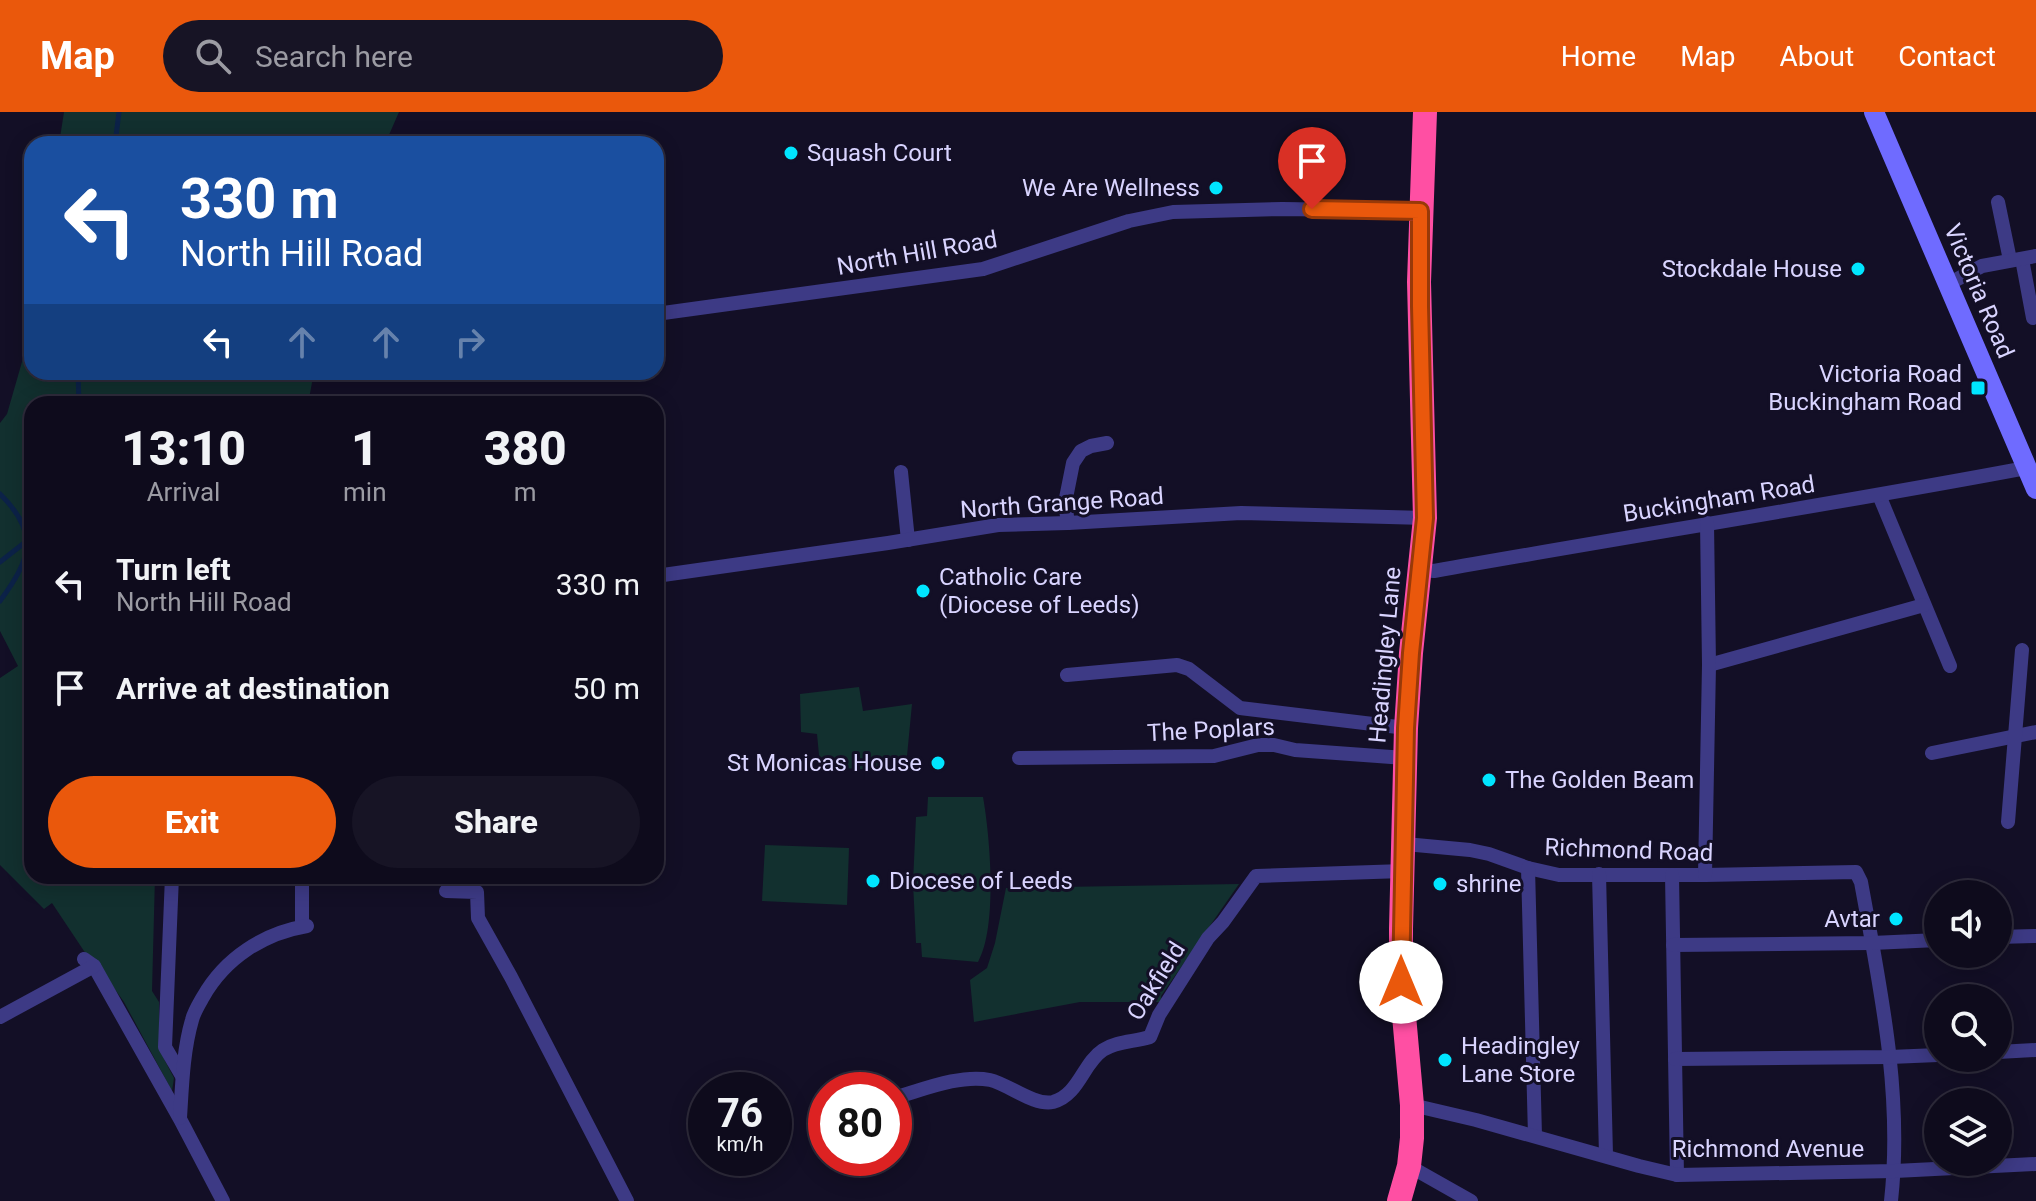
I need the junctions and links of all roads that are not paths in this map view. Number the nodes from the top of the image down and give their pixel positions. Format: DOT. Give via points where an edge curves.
graph roads {
  1 [pos="1425,112"];
  2 [pos="1874,112"];
  3 [pos="1998,202"];
  4 [pos="1420,211"];
  5 [pos="2023,258"];
  6 [pos="1948,284"];
  7 [pos="664,313"];
  8 [pos="2033,318"];
  9 [pos="1107,443"];
  10 [pos="2026,468"];
  11 [pos="901,472"];
  12 [pos="2036,489"];
  13 [pos="1879,495"];
  14 [pos="1425,518"];
  15 [pos="1068,523"];
  16 [pos="1707,523"];
  17 [pos="908,540"];
  18 [pos="1420,570"];
  19 [pos="664,575"];
  20 [pos="1924,605"];
  21 [pos="2022,650"];
  22 [pos="1709,665"];
  23 [pos="1950,666"];
  24 [pos="1067,675"];
  25 [pos="1406,728"];
  26 [pos="2036,732"];
  27 [pos="2015,736"];
  28 [pos="1932,753"];
  29 [pos="1019,758"];
  30 [pos="1405,758"];
  31 [pos="2008,822"];
  32 [pos="1405,844"];
  33 [pos="1528,868"];
  34 [pos="1403,871"];
  35 [pos="1599,874"];
  36 [pos="1672,875"];
  37 [pos="1705,875"];
  38 [pos="172,884"];
  39 [pos="302,884"];
  40 [pos="446,891"];
  41 [pos="2036,936"];
  42 [pos="2012,937"];
  43 [pos="1924,941"];
  44 [pos="1872,943"];
  45 [pos="1673,945"];
  46 [pos="0,1017"];
  47 [pos="2036,1050"];
  48 [pos="2012,1051"];
  49 [pos="1924,1056"];
  50 [pos="1890,1057"];
  51 [pos="1675,1059"];
  52 [pos="182,1076"];
  53 [pos="912,1093"];
  54 [pos="1412,1105"];
  55 [pos="180,1119"];
  56 [pos="1535,1136"];
  57 [pos="1606,1155"];
  58 [pos="2036,1164"];
  59 [pos="1409,1166"];
  60 [pos="1895,1171"];
  61 [pos="1677,1175"];
  62 [pos="220,1200"];
  63 [pos="627,1201"];
  64 [pos="1399,1201"];
  65 [pos="1471,1201"];
  66 [pos="1891,1201"];
  1 -- 4 [label="highway, Headingley Lane"];
  2 -- 6 [label="street, Victoria Road"];
  3 -- 5 [label="street"];
  4 -- 7 [label="street, North Hill Road" via="1173,212 1129,221 983,269"];
  4 -- 14 [label="highway, Headingley Lane"];
  5 -- 6 [label="street" via="1982,266"];
  5 -- 8 [label="street"];
  6 -- 10 [label="street, Victoria Road"];
  9 -- 15 [label="street" via="1081,451 1073,463 1065,503"];
  10 -- 12 [label="street, Victoria Road"];
  10 -- 13 [label="street, Buckingham Road"];
  11 -- 17 [label="street"];
  13 -- 16 [label="street, Buckingham Road"];
  13 -- 20 [label="street"];
  14 -- 15 [label="street, North Grange Road" via="1241,513"];
  14 -- 18 [label="highway, Headingley Lane"];
  15 -- 17 [label="street, North Grange Road" via="998,525"];
  16 -- 18 [label="street, Buckingham Road"];
  16 -- 22 [label="street"];
  17 -- 19 [label="street, North Grange Road"];
  18 -- 25 [label="highway, Headingley Lane"];
  20 -- 22 [label="street"];
  20 -- 23 [label="street"];
  21 -- 27 [label="street"];
  22 -- 37 [label="street"];
  24 -- 25 [label="street" via="1177,665 1240,708"];
  25 -- 30 [label="highway, Headingley Lane"];
  26 -- 27 [label="street"];
  27 -- 28 [label="street"];
  27 -- 31 [label="street"];
  29 -- 30 [label="street, The Poplars" via="1214,756 1274,745"];
  30 -- 32 [label="highway, Headingley Lane"];
  32 -- 33 [label="street, Richmond Road" via="1470,850"];
  32 -- 34 [label="highway, Headingley Lane"];
  33 -- 35 [label="street, Richmond Road" via="1559,875"];
  33 -- 56 [label="street"];
  34 -- 53 [label="street, Oakfield" via="1256,876 1208,938 1150,1037 1101,1051 1075,1086 1055,1101 1042,1102 976,1079"];
  34 -- 54 [label="highway, Headingley Lane" via="1401,982"];
  35 -- 36 [label="street, Richmond Road"];
  35 -- 57 [label="street"];
  36 -- 37 [label="street, Richmond Road"];
  36 -- 45 [label="street"];
  37 -- 44 [label="street, Richmond Road" via="1856,872"];
  38 -- 52 [label="street" via="165,1047"];
  39 -- 52 [label="street" via="305,926 259,942 225,968 192,1017"];
  40 -- 63 [label="street" via="477,892 478,918"];
  41 -- 42 [label="street"];
  43 -- 44 [label="street"];
  44 -- 45 [label="street"];
  44 -- 50 [label="street"];
  45 -- 51 [label="street"];
  46 -- 55 [label="street" via="89,962"];
  47 -- 48 [label="street"];
  49 -- 50 [label="street"];
  50 -- 51 [label="street"];
  50 -- 60 [label="street"];
  51 -- 61 [label="street"];
  52 -- 55 [label="street"];
  54 -- 56 [label="street, Richmond Avenue"];
  54 -- 59 [label="highway, Headingley Lane"];
  55 -- 62 [label="street"];
  56 -- 57 [label="street, Richmond Avenue"];
  57 -- 61 [label="street, Richmond Avenue"];
  58 -- 60 [label="street, Richmond Avenue"];
  59 -- 64 [label="highway, Headingley Lane"];
  59 -- 65 [label="street"];
  60 -- 61 [label="street, Richmond Avenue"];
  60 -- 66 [label="street"];
}
